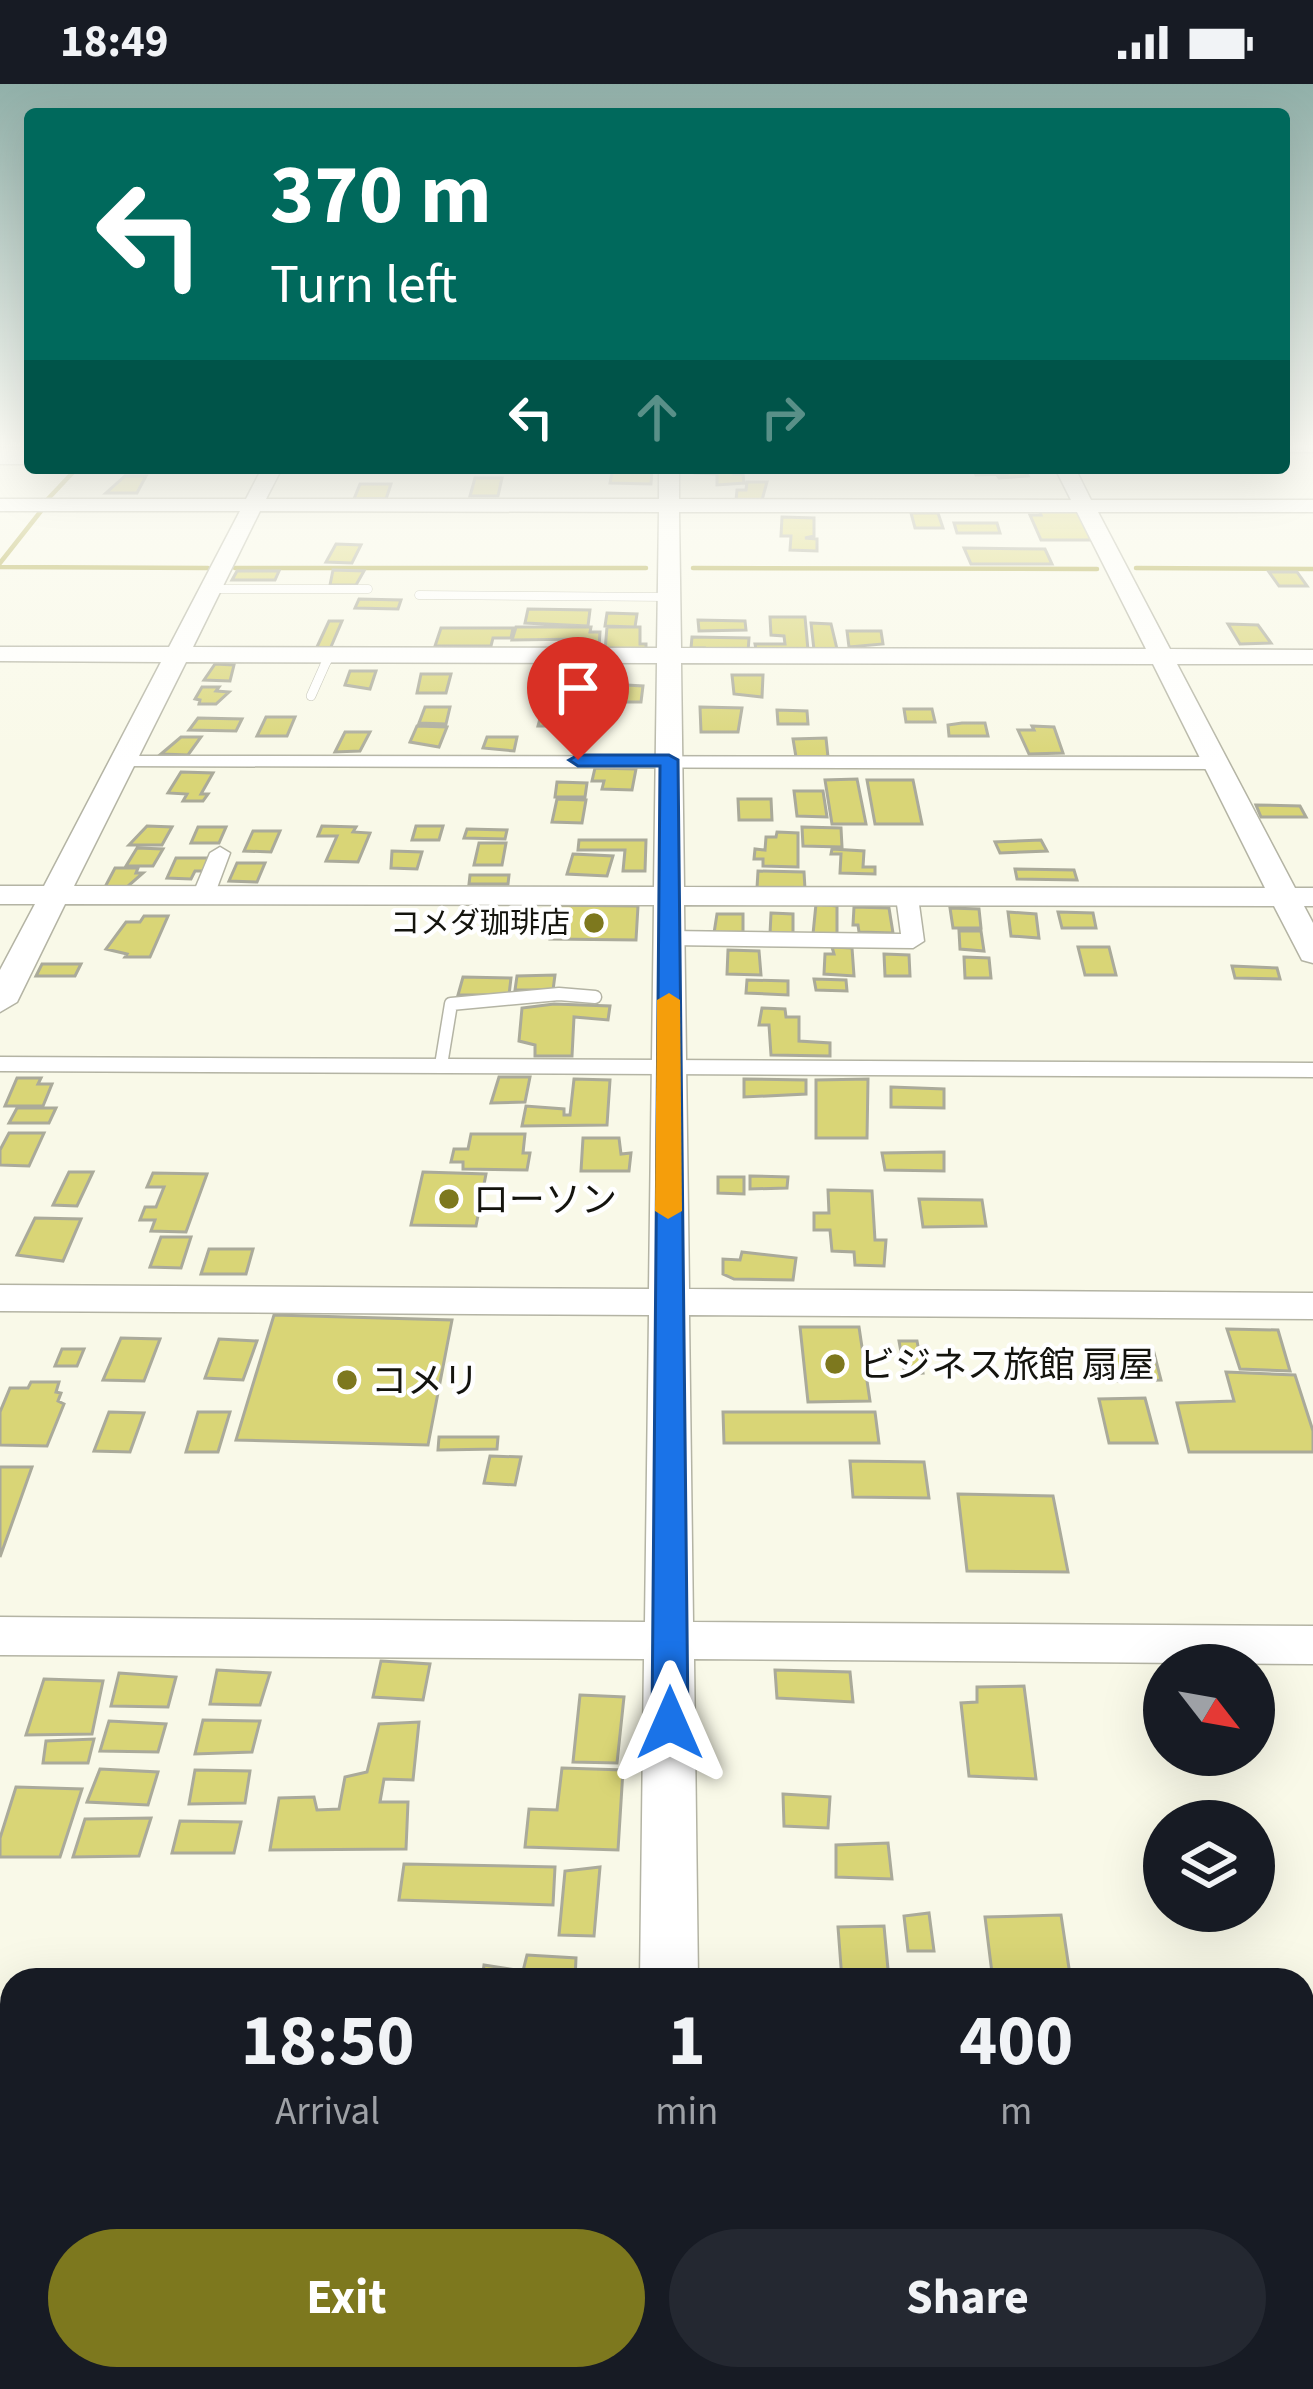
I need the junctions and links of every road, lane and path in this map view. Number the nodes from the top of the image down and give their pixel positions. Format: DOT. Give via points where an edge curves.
graph roads {
  1 [pos="231,552"];
  2 [pos="669,552"];
  3 [pos="1108,552"];
  4 [pos="212,589"];
  5 [pos="368,589"];
  6 [pos="419,595"];
  7 [pos="669,597"];
  8 [pos="0,655"];
  9 [pos="178,655"];
  10 [pos="330,655"];
  11 [pos="669,656"];
  12 [pos="1162,656"];
  13 [pos="1313,657"];
  14 [pos="310,696"];
  15 [pos="669,760"];
  16 [pos="124,762"];
  17 [pos="1218,764"];
  18 [pos="220,853"];
  19 [pos="0,895"];
  20 [pos="56,895"];
  21 [pos="203,896"];
  22 [pos="669,896"];
  23 [pos="907,897"];
  24 [pos="1299,897"];
  25 [pos="669,938"];
  26 [pos="1313,953"];
  27 [pos="595,997"];
  28 [pos="0,1002"];
  29 [pos="0,1064"];
  30 [pos="441,1066"];
  31 [pos="668,1068"];
  32 [pos="1313,1070"];
  33 [pos="0,1298"];
  34 [pos="669,1300"];
  35 [pos="1313,1306"];
  36 [pos="0,1636"];
  37 [pos="670,1637"];
  38 [pos="1313,1645"];
  39 [pos="669,1968"];
  1 -- 4 [label="street"];
  2 -- 7 [label="street"];
  3 -- 12 [label="street"];
  4 -- 5 [label="lane"];
  4 -- 9 [label="street"];
  6 -- 7 [label="lane"];
  7 -- 11 [label="street"];
  8 -- 9 [label="street"];
  9 -- 10 [label="street"];
  9 -- 16 [label="street"];
  10 -- 11 [label="street"];
  10 -- 14 [label="lane"];
  11 -- 12 [label="street"];
  11 -- 15 [label="street"];
  12 -- 13 [label="street"];
  12 -- 17 [label="street"];
  15 -- 16 [label="street"];
  15 -- 17 [label="street"];
  15 -- 22 [label="street"];
  16 -- 20 [label="street"];
  17 -- 24 [label="street"];
  18 -- 21 [label="street"];
  19 -- 20 [label="street"];
  20 -- 21 [label="street"];
  20 -- 28 [label="street"];
  21 -- 22 [label="street"];
  22 -- 23 [label="street"];
  22 -- 25 [label="street"];
  23 -- 24 [label="street"];
  23 -- 25 [label="street" via="913,941"];
  24 -- 26 [label="street"];
  25 -- 31 [label="street"];
  27 -- 30 [label="lane" via="452,1004"];
  29 -- 30 [label="street"];
  30 -- 31 [label="street"];
  31 -- 32 [label="street"];
  31 -- 34 [label="street"];
  33 -- 34 [label="street"];
  34 -- 35 [label="street"];
  34 -- 37 [label="street"];
  36 -- 37 [label="street"];
  37 -- 38 [label="street"];
  37 -- 39 [label="street"];
}
